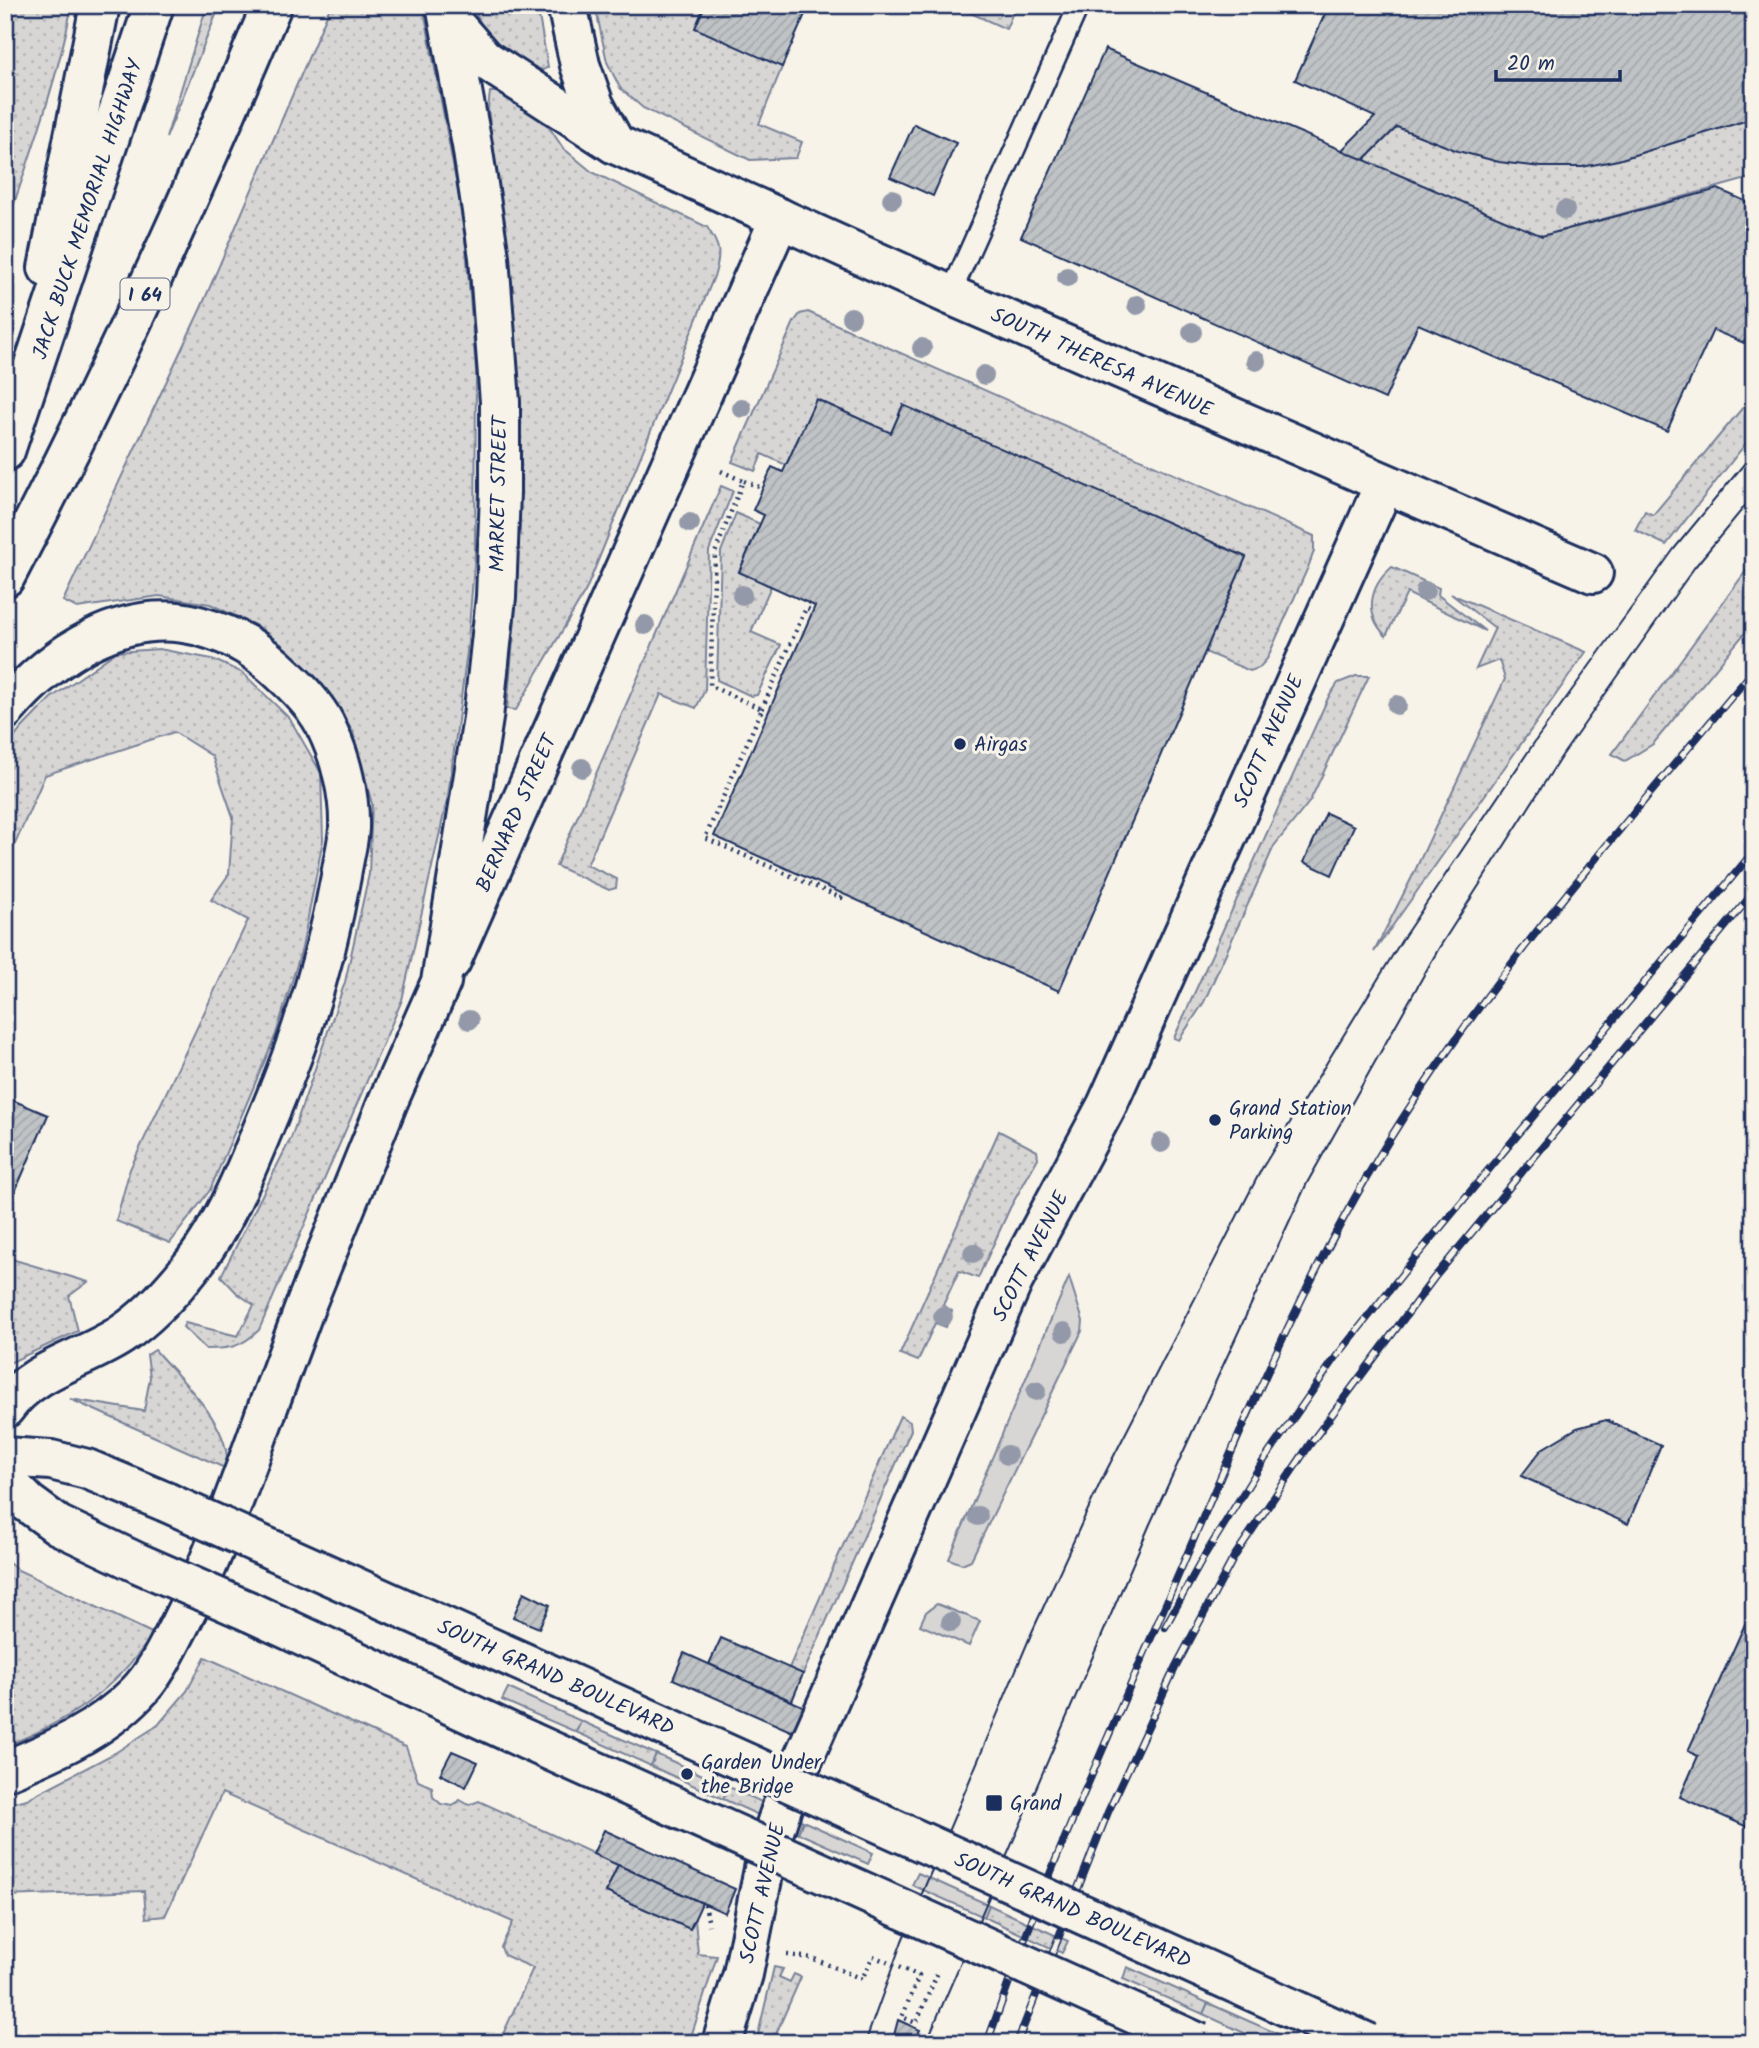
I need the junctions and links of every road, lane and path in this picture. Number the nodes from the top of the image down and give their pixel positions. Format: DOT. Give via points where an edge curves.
graph roads {
  1 [pos="100,5"];
  2 [pos="153,5"];
  3 [pos="272,5"];
  4 [pos="567,5"];
  5 [pos="1079,5"];
  6 [pos="448,12"];
  7 [pos="615,144"];
  8 [pos="780,218"];
  9 [pos="950,295"];
  10 [pos="37,359"];
  11 [pos="5,451"];
  12 [pos="721,471"];
  13 [pos="743,481"];
  14 [pos="1384,485"];
  15 [pos="762,488"];
  16 [pos="1592,573"];
  17 [pos="5,577"];
  18 [pos="813,611"];
  19 [pos="762,709"];
  20 [pos="5,710"];
  21 [pos="843,892"];
  22 [pos="441,982"];
  23 [pos="5,1408"];
  24 [pos="5,1457"];
  25 [pos="5,1479"];
  26 [pos="5,1771"];
  27 [pos="784,1954"];
  28 [pos="939,1970"];
  29 [pos="722,2043"];
  30 [pos="1199,2043"];
  31 [pos="1368,2043"];
  1 -- 10 [label="main road" via="53,232"];
  2 -- 10 [label="main road, JACK BUCK MEMORIAL HIGHWAY"];
  3 -- 17 [label="main road, I 64" via="125,338"];
  4 -- 7 [label="main road" via="580,65"];
  5 -- 9 [label="lane"];
  6 -- 7 [label="main road, SOUTH THERESA AVENUE" via="484,59"];
  6 -- 22 [label="main road, MARKET STREET" via="489,257 500,402 500,492 496,597 483,718"];
  7 -- 8 [label="main road, SOUTH THERESA AVENUE"];
  8 -- 9 [label="main road, SOUTH THERESA AVENUE"];
  8 -- 22 [label="main road, BERNARD STREET"];
  9 -- 14 [label="main road, SOUTH THERESA AVENUE"];
  10 -- 11 [label="main road, JACK BUCK MEMORIAL HIGHWAY"];
  12 -- 13 [label="path"];
  13 -- 15 [label="path"];
  13 -- 19 [label="path" via="715,554 710,686"];
  14 -- 16 [label="main road, SOUTH THERESA AVENUE"];
  14 -- 29 [label="main road, SCOTT AVENUE" via="1107,1105 1013,1282 782,1807"];
  18 -- 19 [label="path" via="806,608"];
  19 -- 21 [label="path" via="705,838 841,898"];
  20 -- 23 [label="main road" via="63,655 102,634 138,623 186,623 228,634 265,657 300,690 327,727 344,777 349,828 313,996 250,1160 217,1227 196,1260 144,1318 87,1354 36,1378"];
  22 -- 26 [label="main road, BERNARD STREET" via="308,1299 214,1553 163,1658 138,1693 96,1727"];
  24 -- 31 [label="main road, SOUTH GRAND BOULEVARD, bridge" via="51,1460 87,1469 166,1502"];
  25 -- 30 [label="main road, bridge" via="27,1503 58,1525 138,1563"];
  27 -- 28 [label="path" via="812,1958 862,1979 873,1956 919,1976 902,2017 916,2023"];
}
